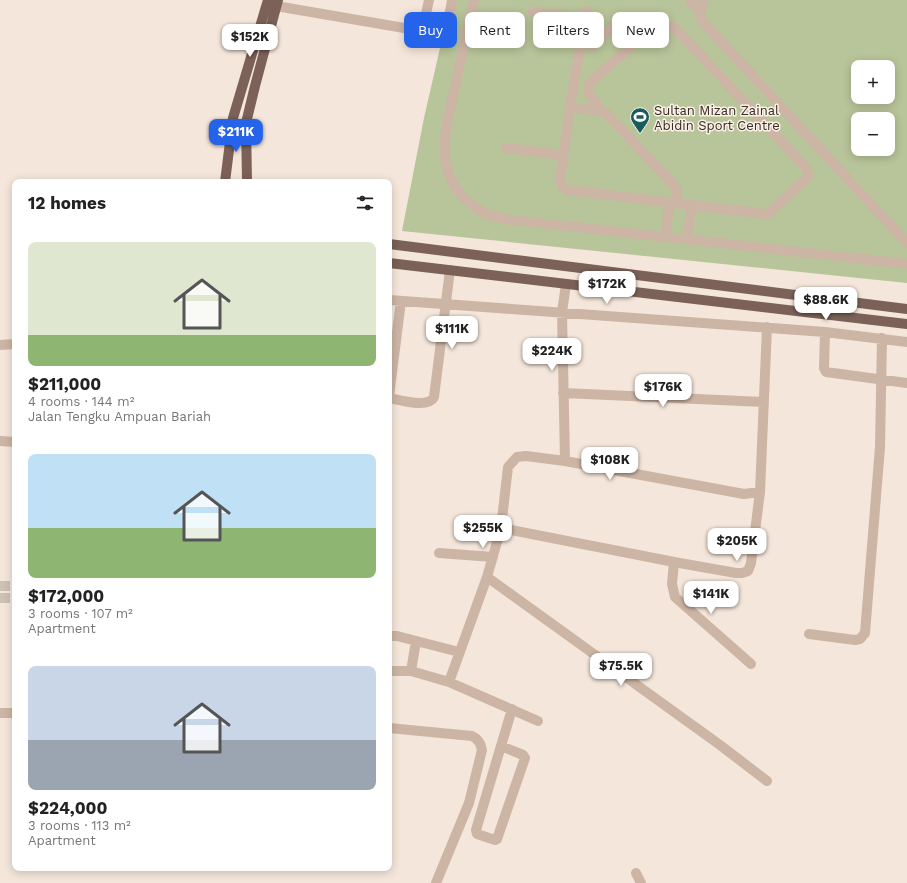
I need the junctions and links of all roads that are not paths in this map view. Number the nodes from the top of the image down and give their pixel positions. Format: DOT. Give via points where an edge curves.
graph roads {
  1 [pos="429,0"];
  2 [pos="452,0"];
  3 [pos="474,0"];
  4 [pos="690,0"];
  5 [pos="704,0"];
  6 [pos="274,2"];
  7 [pos="426,12"];
  8 [pos="449,12"];
  9 [pos="532,12"];
  10 [pos="700,12"];
  11 [pos="669,27"];
  12 [pos="404,28"];
  13 [pos="612,28"];
  14 [pos="604,35"];
  15 [pos="629,48"];
  16 [pos="570,107"];
  17 [pos="599,111"];
  18 [pos="506,148"];
  19 [pos="563,155"];
  20 [pos="225,179"];
  21 [pos="247,179"];
  22 [pos="674,203"];
  23 [pos="692,206"];
  24 [pos="666,237"];
  25 [pos="688,240"];
  26 [pos="907,243"];
  27 [pos="392,244"];
  28 [pos="392,263"];
  29 [pos="907,264"];
  30 [pos="450,270"];
  31 [pos="566,284"];
  32 [pos="392,300"];
  33 [pos="401,301"];
  34 [pos="446,304"];
  35 [pos="907,309"];
  36 [pos="562,312"];
  37 [pos="907,324"];
  38 [pos="767,327"];
  39 [pos="825,332"];
  40 [pos="882,338"];
  41 [pos="907,342"];
  42 [pos="12,344"];
  43 [pos="0,345"];
  44 [pos="392,373"];
  45 [pos="881,380"];
  46 [pos="907,383"];
  47 [pos="564,393"];
  48 [pos="392,398"];
  49 [pos="764,402"];
  50 [pos="0,442"];
  51 [pos="12,442"];
  52 [pos="564,461"];
  53 [pos="760,492"];
  54 [pos="501,528"];
  55 [pos="438,553"];
  56 [pos="493,557"];
  57 [pos="674,562"];
  58 [pos="487,577"];
  59 [pos="809,634"];
  60 [pos="392,637"];
  61 [pos="416,641"];
  62 [pos="460,652"];
  63 [pos="751,664"];
  64 [pos="392,671"];
  65 [pos="411,671"];
  66 [pos="449,682"];
  67 [pos="512,710"];
  68 [pos="0,713"];
  69 [pos="12,713"];
  70 [pos="538,721"];
  71 [pos="392,728"];
  72 [pos="501,746"];
  73 [pos="767,781"];
  74 [pos="636,873"];
  75 [pos="436,883"];
  76 [pos="641,883"];
  1 -- 7 [label="street"];
  2 -- 8 [label="street"];
  3 -- 24 [label="street" via="445,132 444,155 450,178 463,197 482,211 504,219"];
  4 -- 10 [label="street"];
  5 -- 10 [label="street"];
  6 -- 12 [label="street"];
  6 -- 20 [label="main road" via="232,118"];
  6 -- 21 [label="main road" via="246,123"];
  9 -- 16 [label="street" via="585,15"];
  10 -- 26 [label="street" via="703,22"];
  11 -- 23 [label="street" via="674,27 808,172 808,177 769,213"];
  13 -- 14 [label="street"];
  15 -- 17 [label="street" via="589,84 588,91 599,106"];
  16 -- 17 [label="street"];
  16 -- 19 [label="street"];
  17 -- 22 [label="street" via="606,113 673,184 676,189"];
  18 -- 19 [label="street"];
  19 -- 22 [label="street" via="560,180 566,190"];
  22 -- 23 [label="street"];
  22 -- 24 [label="street"];
  23 -- 25 [label="street"];
  24 -- 25 [label="street"];
  25 -- 29 [label="street"];
  27 -- 35 [label="main road"];
  28 -- 30 [label="main road"];
  30 -- 31 [label="main road"];
  30 -- 34 [label="street"];
  31 -- 36 [label="street"];
  31 -- 37 [label="main road"];
  32 -- 33 [label="street"];
  33 -- 34 [label="street"];
  33 -- 44 [label="street"];
  34 -- 36 [label="street"];
  34 -- 48 [label="street" via="434,397 430,402 420,404"];
  36 -- 38 [label="street"];
  36 -- 47 [label="street"];
  38 -- 39 [label="street"];
  38 -- 49 [label="street"];
  39 -- 40 [label="street"];
  39 -- 45 [label="street" via="826,372"];
  40 -- 41 [label="street"];
  40 -- 45 [label="street"];
  42 -- 43 [label="street"];
  45 -- 46 [label="street"];
  45 -- 59 [label="street" via="880,447 865,633 860,639 855,640"];
  47 -- 49 [label="street"];
  47 -- 52 [label="street"];
  49 -- 53 [label="street"];
  50 -- 51 [label="street"];
  52 -- 53 [label="street" via="744,494"];
  52 -- 54 [label="street" via="526,456 517,457 511,462 508,466"];
  53 -- 57 [label="street" via="748,571 736,573"];
  54 -- 56 [label="street"];
  54 -- 57 [label="street"];
  55 -- 56 [label="street"];
  56 -- 58 [label="street"];
  57 -- 63 [label="street" via="672,584 675,597"];
  58 -- 62 [label="street"];
  58 -- 73 [label="street"];
  60 -- 61 [label="street"];
  61 -- 62 [label="street"];
  61 -- 65 [label="street"];
  62 -- 66 [label="street"];
  64 -- 65 [label="street"];
  65 -- 66 [label="street"];
  66 -- 67 [label="street"];
  67 -- 70 [label="street"];
  67 -- 72 [label="street"];
  68 -- 69 [label="street"];
  71 -- 75 [label="street" via="472,736 481,746 469,803"];
  72 -- 72 [label="street" via="476,830 477,834 495,840 525,758 524,755"];
  74 -- 76 [label="street"];
}
